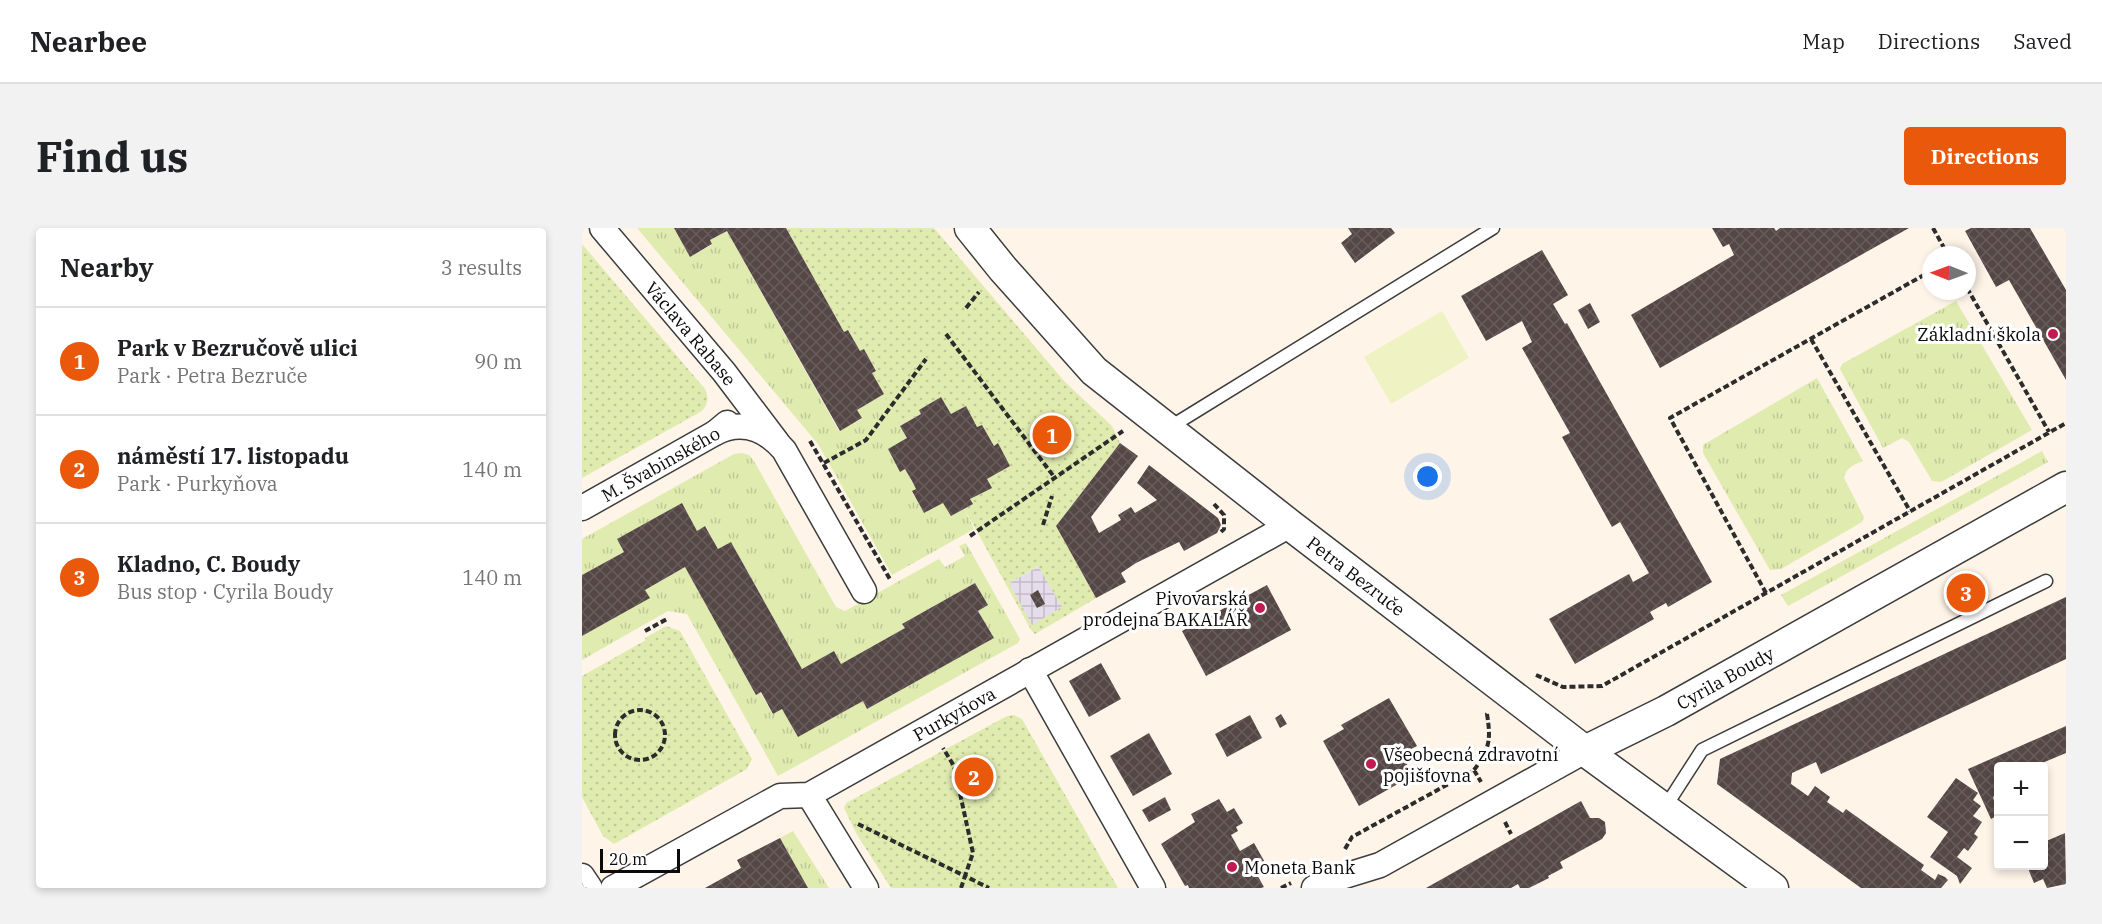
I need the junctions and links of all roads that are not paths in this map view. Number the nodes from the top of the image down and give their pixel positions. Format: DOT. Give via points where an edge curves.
graph roads {
  1 [pos="602,228"];
  2 [pos="970,228"];
  3 [pos="1493,228"];
  4 [pos="729,379"];
  5 [pos="1167,429"];
  6 [pos="715,433"];
  7 [pos="777,442"];
  8 [pos="2066,487"];
  9 [pos="582,508"];
  10 [pos="1290,525"];
  11 [pos="2046,581"];
  12 [pos="864,591"];
  13 [pos="1030,670"];
  14 [pos="1586,751"];
  15 [pos="809,795"];
  16 [pos="1664,809"];
  17 [pos="1380,865"];
  18 [pos="582,876"];
  19 [pos="1303,885"];
  20 [pos="590,888"];
  21 [pos="613,888"];
  22 [pos="866,888"];
  23 [pos="1153,888"];
  24 [pos="1354,888"];
  25 [pos="1773,888"];
  1 -- 4 [label="street, Václava Rabase"];
  2 -- 5 [label="street, Petra Bezruče" via="1094,371"];
  3 -- 5 [label="lane"];
  4 -- 6 [label="street, M. Švabinského" via="735,396 733,411"];
  4 -- 7 [label="street, Václava Rabase"];
  5 -- 10 [label="street, Petra Bezruče"];
  6 -- 7 [label="street, Václava Rabase" via="736,426 750,427"];
  6 -- 9 [label="street, M. Švabinského"];
  7 -- 12 [label="street, Václava Rabase"];
  8 -- 14 [label="street, Cyrila Boudy" via="1666,711"];
  10 -- 13 [label="street, Purkyňova"];
  10 -- 14 [label="street, Petra Bezruče"];
  11 -- 16 [label="lane" via="1702,750"];
  13 -- 15 [label="street, Purkyňova"];
  13 -- 23 [label="street"];
  14 -- 16 [label="street, Petra Bezruče"];
  14 -- 17 [label="street, Cyrila Boudy"];
  15 -- 21 [label="street, Purkyňova" via="780,796"];
  15 -- 22 [label="street"];
  16 -- 25 [label="street, Petra Bezruče"];
  17 -- 19 [label="street, Cyrila Boudy"];
  17 -- 24 [label="street, Cyrila Boudy"];
  18 -- 20 [label="street"];
}
